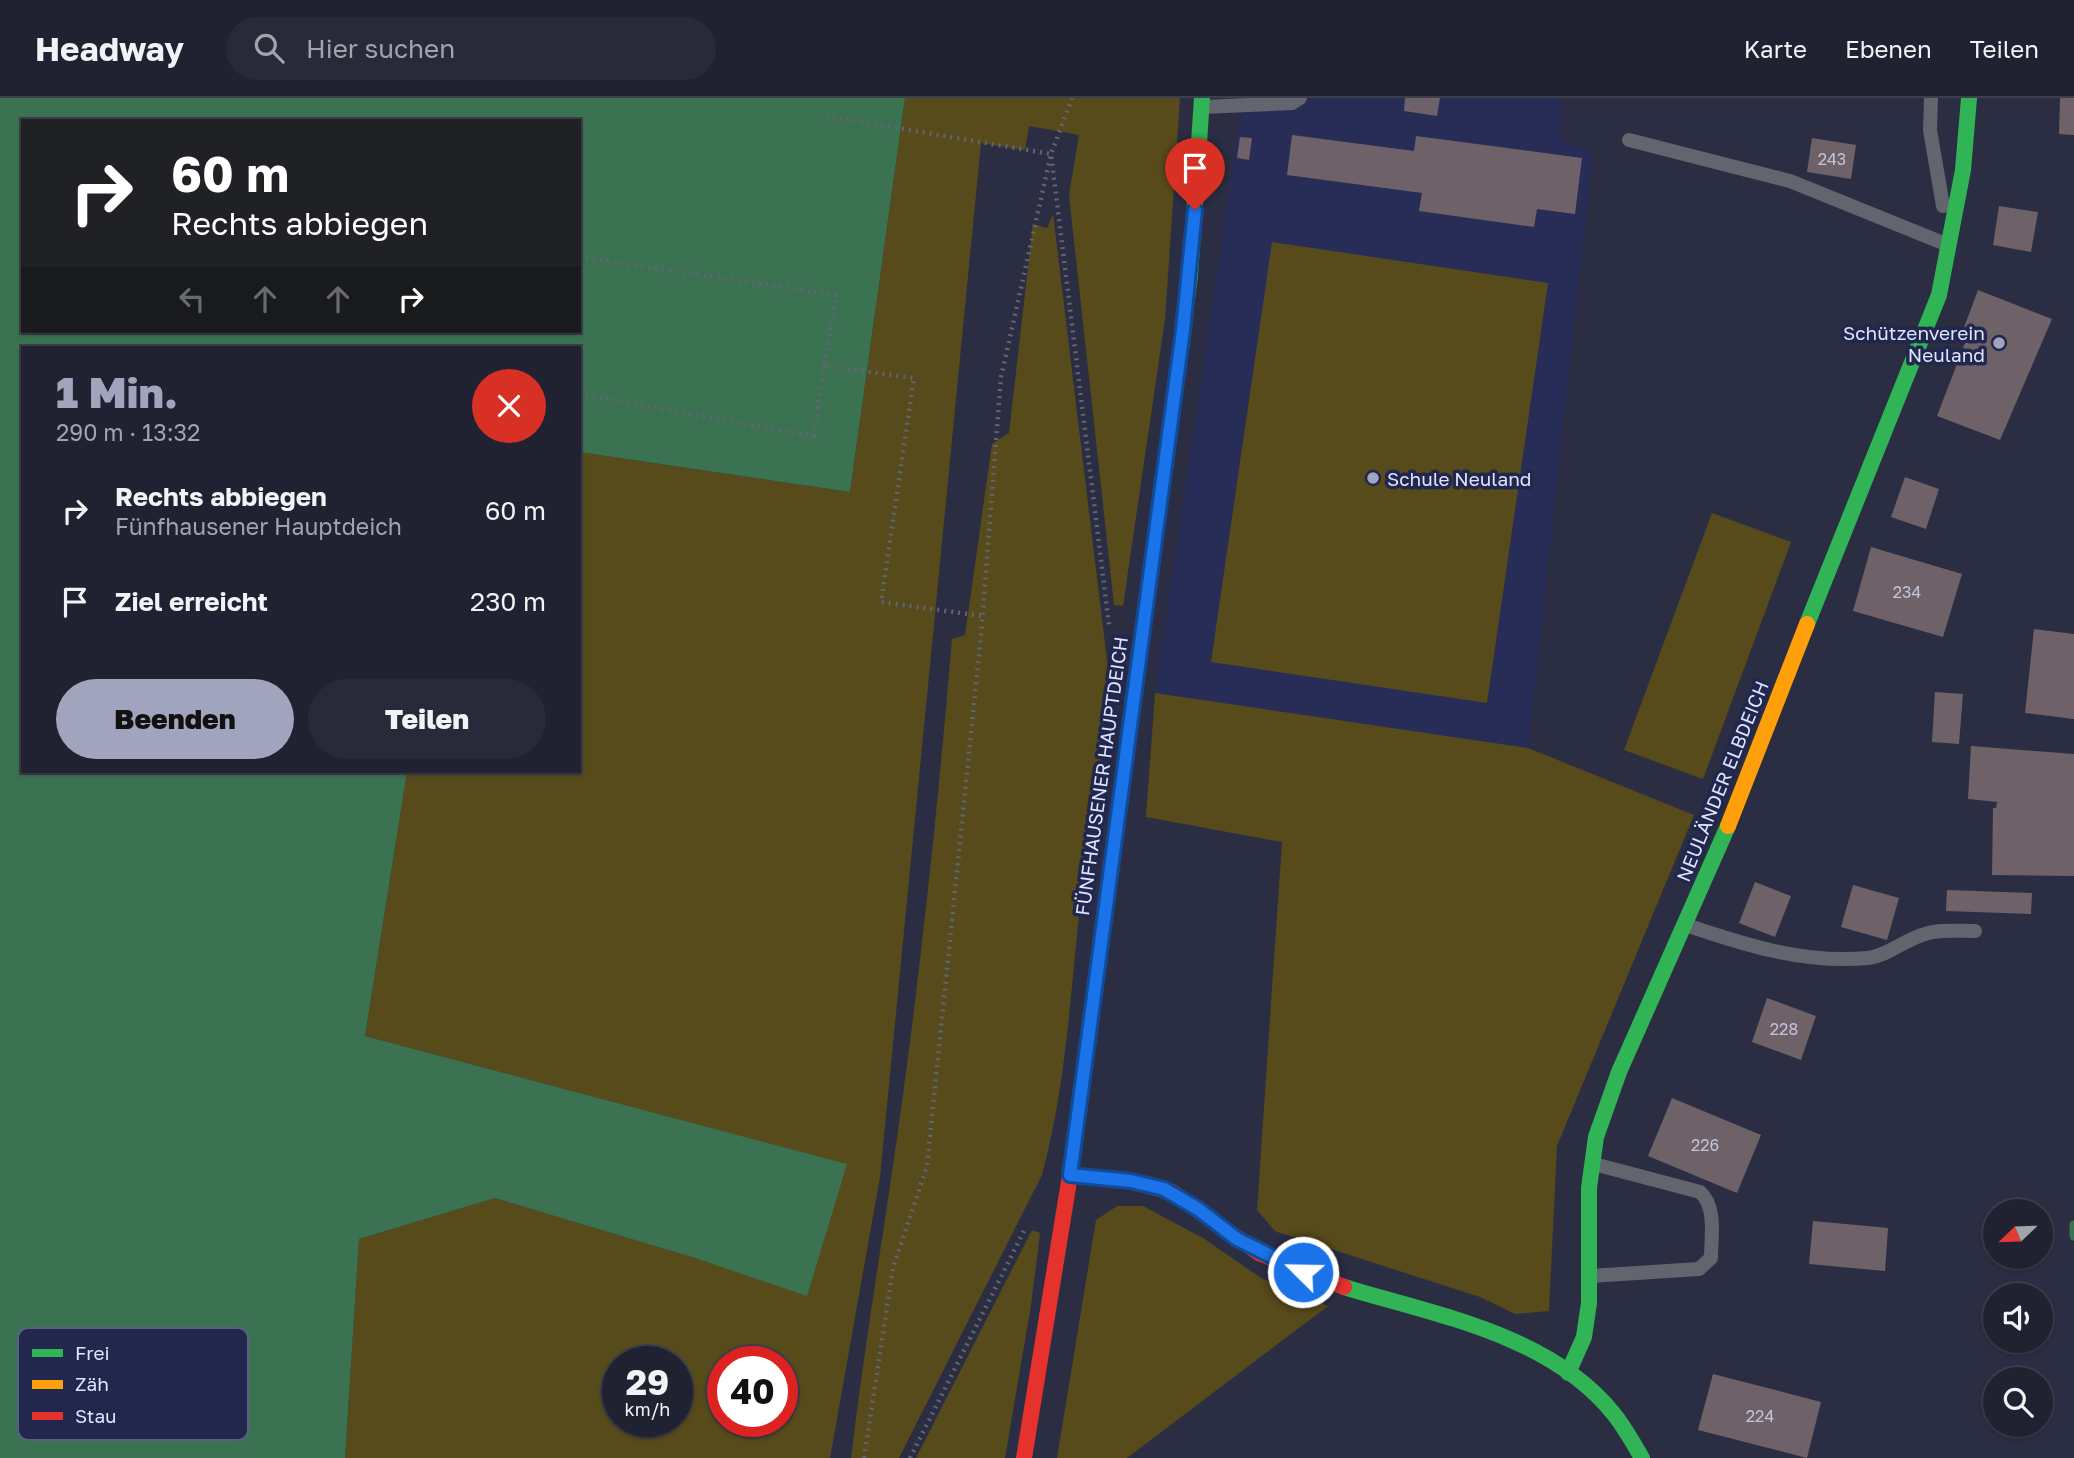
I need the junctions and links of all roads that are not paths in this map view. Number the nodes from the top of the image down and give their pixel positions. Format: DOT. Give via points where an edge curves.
graph roads {
  1 [pos="1300,98"];
  2 [pos="1931,98"];
  3 [pos="1969,98"];
  4 [pos="1202,103"];
  5 [pos="1629,140"];
  6 [pos="1949,246"];
  7 [pos="1685,925"];
  8 [pos="1975,931"];
  9 [pos="1592,1164"];
  10 [pos="1070,1175"];
  11 [pos="1589,1276"];
  12 [pos="1568,1373"];
  13 [pos="1024,1458"];
  14 [pos="1642,1458"];
  1 -- 4 [label="lane" via="1292,103"];
  2 -- 6 [label="lane" via="1930,130"];
  3 -- 6 [label="street, NEULÄNDER ELBDEICH" via="1963,170"];
  4 -- 10 [label="street, FÜNFHAUSENER HAUPTDEICH" via="1190,276"];
  5 -- 6 [label="lane" via="1790,181"];
  6 -- 7 [label="street, NEULÄNDER ELBDEICH" via="1938,295 1912,367"];
  7 -- 8 [label="lane" via="1777,954 1861,958 1880,956 1935,931"];
  7 -- 9 [label="street, NEULÄNDER ELBDEICH" via="1619,1072 1596,1137"];
  9 -- 11 [label="street, NEULÄNDER ELBDEICH"];
  9 -- 11 [label="lane" via="1700,1192 1710,1209 1711,1258 1699,1269"];
  10 -- 12 [label="street" via="1164,1189 1286,1266 1489,1331"];
  10 -- 13 [label="street, FÜNFHAUSENER HAUPTDEICH"];
  11 -- 12 [label="street, NEULÄNDER ELBDEICH" via="1584,1337"];
  12 -- 14 [label="street" via="1620,1421"];
}
